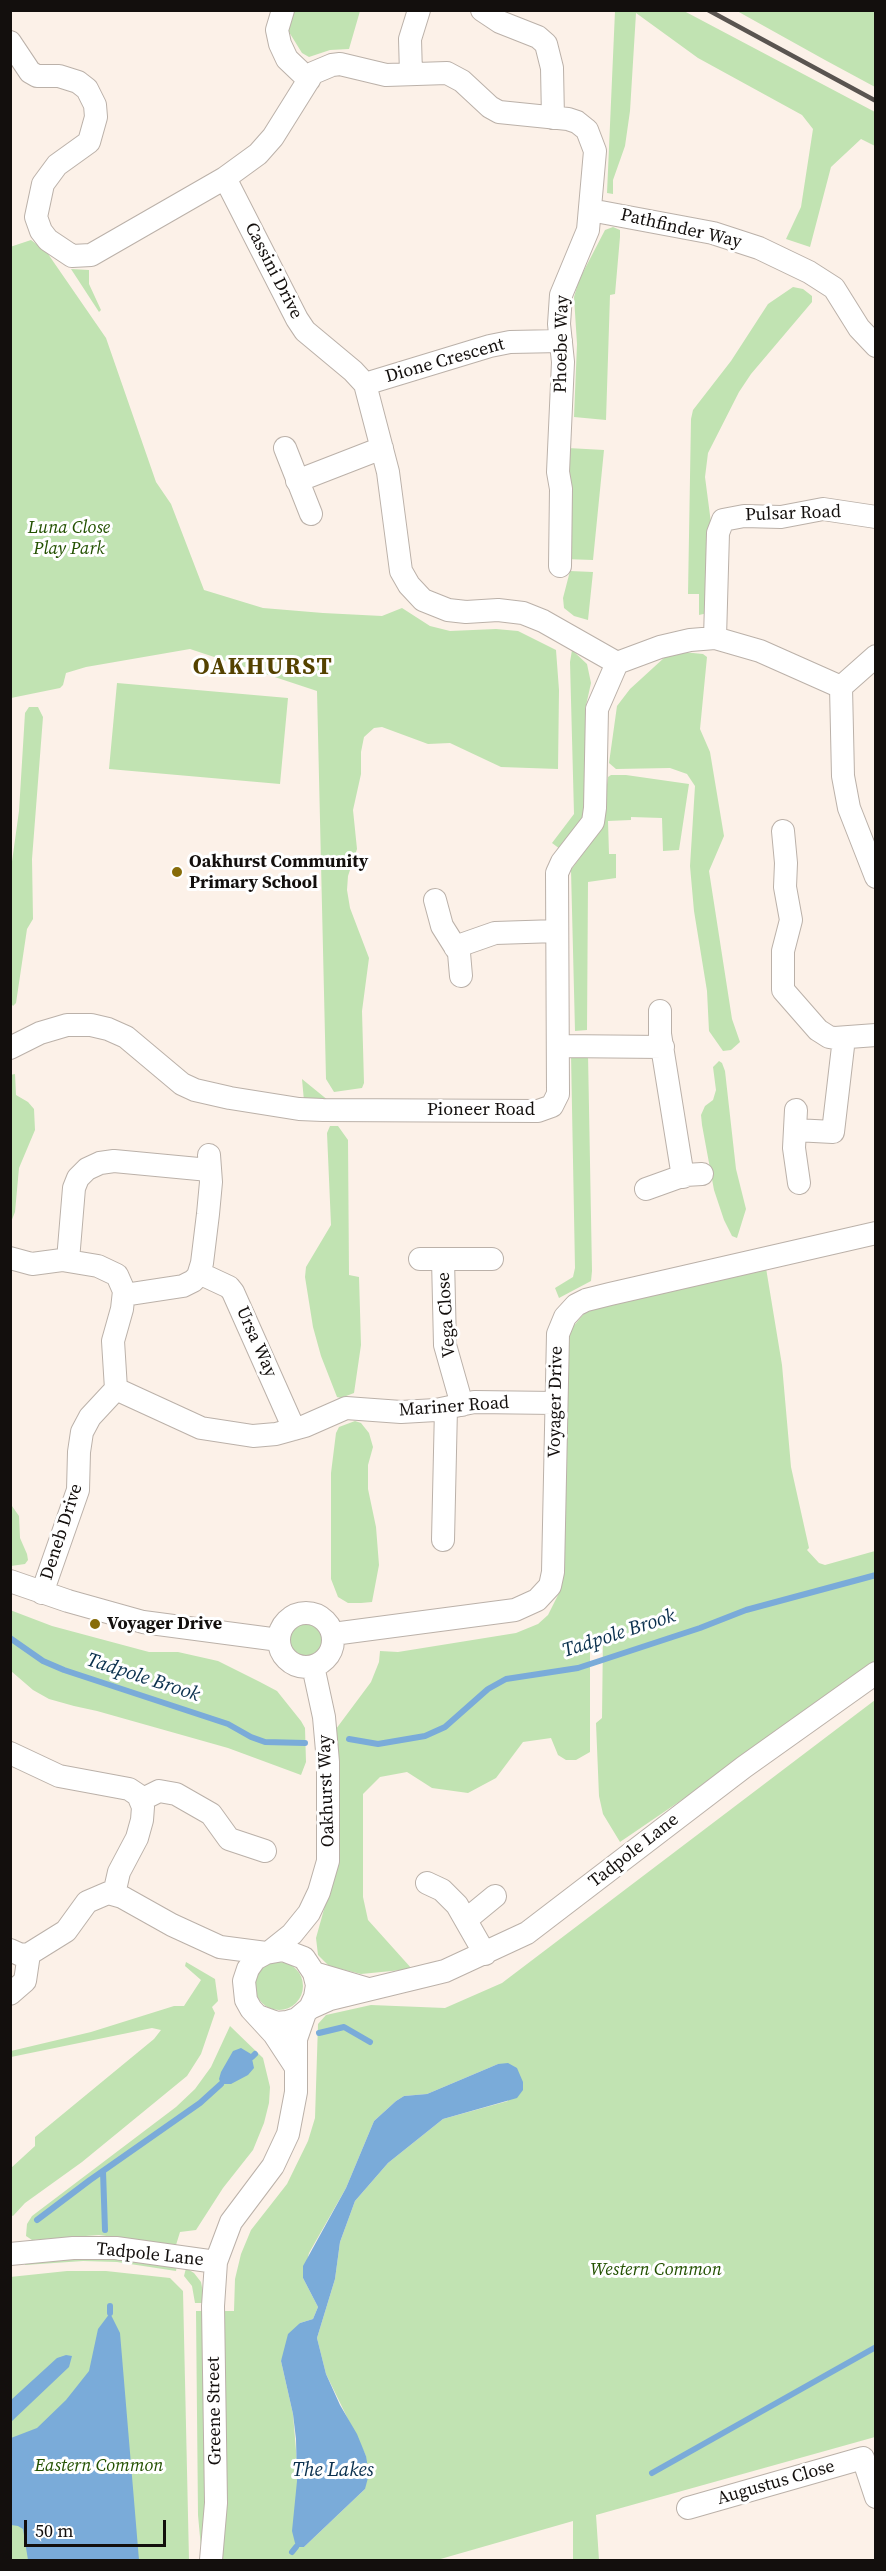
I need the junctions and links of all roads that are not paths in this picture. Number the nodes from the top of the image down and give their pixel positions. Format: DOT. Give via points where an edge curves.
graph roads {
  1 [pos="283,10"];
  2 [pos="419,10"];
  3 [pos="482,10"];
  4 [pos="10,42"];
  5 [pos="411,74"];
  6 [pos="309,80"];
  7 [pos="553,118"];
  8 [pos="225,178"];
  9 [pos="590,210"];
  10 [pos="561,341"];
  11 [pos="876,345"];
  12 [pos="365,384"];
  13 [pos="285,448"];
  14 [pos="382,448"];
  15 [pos="297,481"];
  16 [pos="311,514"];
  17 [pos="876,517"];
  18 [pos="560,566"];
  19 [pos="715,638"];
  20 [pos="876,656"];
  21 [pos="617,663"];
  22 [pos="841,687"];
  23 [pos="783,831"];
  24 [pos="872,857"];
  25 [pos="435,900"];
  26 [pos="557,931"];
  27 [pos="455,947"];
  28 [pos="460,976"];
  29 [pos="660,1011"];
  30 [pos="876,1035"];
  31 [pos="844,1038"];
  32 [pos="558,1046"];
  33 [pos="663,1047"];
  34 [pos="10,1048"];
  35 [pos="799,1183"];
  36 [pos="646,1189"];
  37 [pos="876,1233"];
  38 [pos="10,1258"];
  39 [pos="420,1259"];
  40 [pos="443,1259"];
  41 [pos="492,1259"];
  42 [pos="68,1260"];
  43 [pos="198,1274"];
  44 [pos="124,1295"];
  45 [pos="116,1389"];
  46 [pos="556,1403"];
  47 [pos="454,1406"];
  48 [pos="294,1429"];
  49 [pos="443,1540"];
  50 [pos="10,1581"];
  51 [pos="42,1593"];
  52 [pos="333,1634"];
  53 [pos="279,1640"];
  54 [pos="313,1666"];
  55 [pos="876,1673"];
  56 [pos="10,1754"];
  57 [pos="141,1800"];
  58 [pos="265,1851"];
  59 [pos="427,1883"];
  60 [pos="114,1894"];
  61 [pos="495,1896"];
  62 [pos="309,1913"];
  63 [pos="466,1919"];
  64 [pos="220,1947"];
  65 [pos="20,1952"];
  66 [pos="269,1952"];
  67 [pos="484,1954"];
  68 [pos="312,1970"];
  69 [pos="244,1981"];
  70 [pos="372,1990"];
  71 [pos="10,1994"];
  72 [pos="308,2010"];
  73 [pos="258,2016"];
  74 [pos="295,2066"];
  75 [pos="10,2254"];
  76 [pos="216,2262"];
  77 [pos="869,2456"];
  78 [pos="876,2497"];
  79 [pos="688,2508"];
  80 [pos="211,2560"];
  1 -- 6 [label="street" via="277,30 280,44 287,59"];
  2 -- 5 [label="street" via="410,39"];
  3 -- 7 [label="street" via="546,44 552,68"];
  4 -- 8 [label="street" via="30,72 78,82 90,93 95,105 89,142 50,171 38,196 37,223 48,240 63,252 91,255"];
  5 -- 6 [label="street, Phoebe Way" via="386,75 340,64 318,70"];
  5 -- 7 [label="street, Phoebe Way" via="450,74 499,112"];
  6 -- 8 [label="street, Phoebe Way" via="267,144"];
  7 -- 9 [label="street, Phoebe Way" via="577,122 593,142"];
  8 -- 12 [label="street, Cassini Drive" via="289,287 305,331"];
  9 -- 10 [label="street, Phoebe Way" via="588,230 562,289"];
  9 -- 11 [label="street, Pathfinder Way" via="713,233 759,248 832,286 859,328"];
  10 -- 12 [label="street, Dione Crescent" via="490,345"];
  10 -- 18 [label="street, Phoebe Way"];
  12 -- 14 [label="street, Cassini Drive"];
  13 -- 15 [label="street"];
  14 -- 15 [label="street"];
  14 -- 21 [label="street, Cassini Drive" via="401,572 417,595 455,612 523,613"];
  15 -- 16 [label="street"];
  17 -- 19 [label="street, Pulsar Road" via="823,509 781,517 723,520 718,532"];
  19 -- 21 [label="street" via="660,647"];
  19 -- 22 [label="street" via="760,651"];
  20 -- 22 [label="street"];
  21 -- 26 [label="street, Pioneer Road" via="597,709 593,822 557,873"];
  22 -- 24 [label="street" via="843,776 849,808"];
  23 -- 31 [label="street" via="791,920 783,951 783,990 824,1034"];
  25 -- 27 [label="street" via="442,926"];
  26 -- 27 [label="street" via="495,933"];
  26 -- 32 [label="street, Pioneer Road"];
  27 -- 28 [label="street" via="460,958"];
  29 -- 33 [label="street"];
  30 -- 31 [label="street"];
  31 -- 35 [label="street" via="833,1132 795,1120"];
  32 -- 33 [label="street"];
  32 -- 34 [label="street, Pioneer Road" via="558,1095 552,1106 542,1110 496,1111 299,1109 230,1098 182,1084 126,1037 91,1025 56,1028"];
  33 -- 36 [label="street" via="692,1175"];
  37 -- 46 [label="street, Voyager Drive" via="579,1303 565,1317 558,1334"];
  38 -- 42 [label="street" via="35,1264"];
  39 -- 40 [label="street, Vega Close"];
  40 -- 41 [label="street, Vega Close"];
  40 -- 47 [label="street, Vega Close" via="446,1345"];
  42 -- 43 [label="street" via="74,1188 87,1169 114,1161 209,1163 208,1214"];
  42 -- 44 [label="street" via="114,1273 121,1281"];
  43 -- 44 [label="street" via="183,1286"];
  43 -- 48 [label="street, Ursa Way" via="233,1292"];
  44 -- 45 [label="street" via="113,1341"];
  45 -- 48 [label="street, Mariner Road" via="208,1430 264,1436"];
  45 -- 51 [label="street, Deneb Drive" via="90,1417 82,1432 78,1490"];
  46 -- 47 [label="street, Mariner Road" via="485,1402"];
  46 -- 52 [label="street, Voyager Drive" via="553,1572 550,1586 542,1596 515,1610"];
  47 -- 48 [label="street, Mariner Road" via="401,1412 346,1408"];
  47 -- 49 [label="street, Vega Close"];
  50 -- 51 [label="street"];
  51 -- 53 [label="street" via="143,1622"];
  52 -- 53 [label="street" via="323,1618 306,1612 290,1617"];
  52 -- 54 [label="street" via="332,1649"];
  53 -- 54 [label="street" via="290,1661"];
  54 -- 62 [label="street, Oakhurst Way" via="326,1734 330,1850 327,1871"];
  55 -- 67 [label="street, Tadpole Lane" via="726,1781 548,1919"];
  56 -- 57 [label="street" via="59,1776 129,1789"];
  57 -- 58 [label="street" via="159,1791 176,1794 211,1814 229,1839"];
  57 -- 60 [label="street" via="144,1811 140,1829 119,1872"];
  59 -- 63 [label="street" via="450,1897"];
  60 -- 64 [label="street"];
  60 -- 65 [label="street" via="94,1897 66,1931"];
  61 -- 63 [label="street"];
  62 -- 66 [label="street, Oakhurst Way"];
  62 -- 68 [label="street, Oakhurst Way" via="306,1947"];
  63 -- 67 [label="street"];
  64 -- 66 [label="street"];
  64 -- 69 [label="street"];
  65 -- 71 [label="street" via="25,1981"];
  66 -- 68 [label="street" via="294,1952"];
  66 -- 69 [label="street" via="255,1959"];
  67 -- 70 [label="street, Tadpole Lane" via="445,1971"];
  68 -- 70 [label="street"];
  68 -- 72 [label="street, Tadpole Lane" via="317,1984"];
  69 -- 73 [label="street" via="246,2000"];
  70 -- 72 [label="street, Tadpole Lane" via="330,1999"];
  72 -- 73 [label="street, Tadpole Lane" via="287,2022 277,2023"];
  72 -- 74 [label="street, Tadpole Lane" via="297,2032"];
  73 -- 74 [label="street"];
  74 -- 76 [label="street, Tadpole Lane" via="296,2092 288,2134 273,2166 231,2222"];
  75 -- 76 [label="street, Tadpole Lane" via="116,2248"];
  76 -- 80 [label="street, Greene Street" via="216,2503"];
  77 -- 78 [label="street, Augustus Close"];
  77 -- 79 [label="street, Augustus Close"];
}
